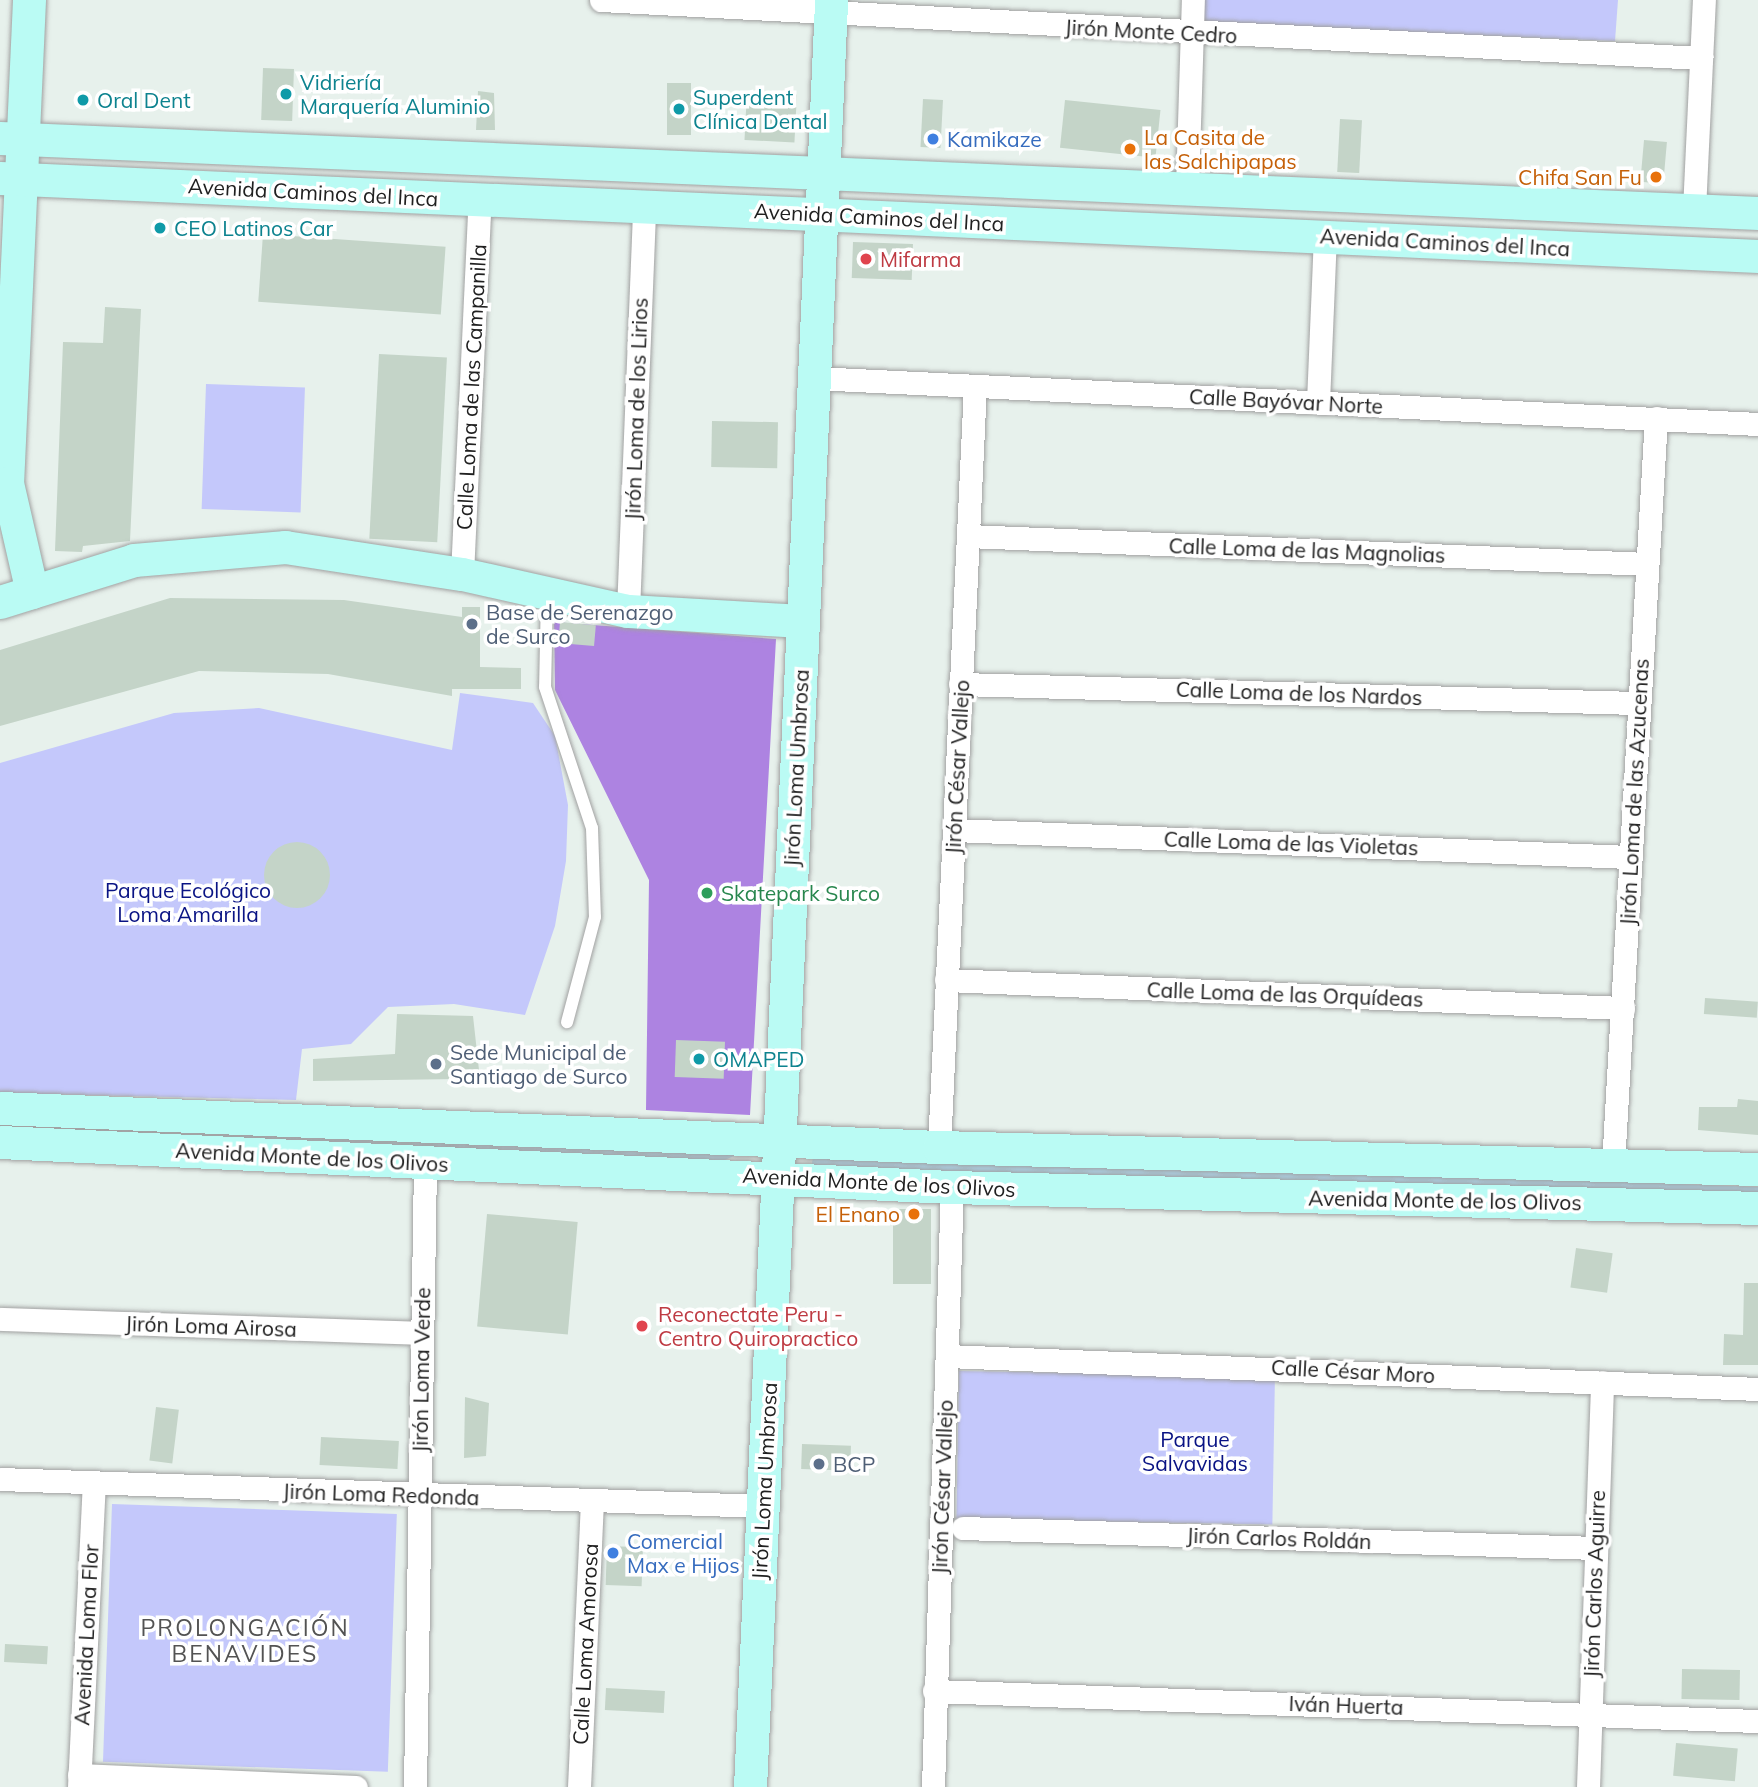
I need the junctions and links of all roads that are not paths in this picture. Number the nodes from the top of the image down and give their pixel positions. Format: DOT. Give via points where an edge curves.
graph roads {
  1 [pos="29,0"];
  2 [pos="601,0"];
  3 [pos="1193,0"];
  4 [pos="1704,0"];
  5 [pos="831,6"];
  6 [pos="1191,34"];
  7 [pos="1701,58"];
  8 [pos="11,138"];
  9 [pos="823,172"];
  10 [pos="10,179"];
  11 [pos="1187,187"];
  12 [pos="480,199"];
  13 [pos="644,206"];
  14 [pos="1694,210"];
  15 [pos="1758,213"];
  16 [pos="821,214"];
  17 [pos="1325,236"];
  18 [pos="1758,256"];
  19 [pos="814,378"];
  20 [pos="975,387"];
  21 [pos="1318,402"];
  22 [pos="1656,418"];
  23 [pos="1758,424"];
  24 [pos="968,536"];
  25 [pos="1647,564"];
  26 [pos="462,574"];
  27 [pos="32,592"];
  28 [pos="547,595"];
  29 [pos="0,602"];
  30 [pos="628,611"];
  31 [pos="803,621"];
  32 [pos="960,684"];
  33 [pos="1638,703"];
  34 [pos="954,830"];
  35 [pos="1629,857"];
  36 [pos="946,980"];
  37 [pos="1623,1008"];
  38 [pos="567,1021"];
  39 [pos="0,1108"];
  40 [pos="780,1138"];
  41 [pos="0,1142"];
  42 [pos="939,1147"];
  43 [pos="425,1163"];
  44 [pos="1613,1165"];
  45 [pos="1758,1170"];
  46 [pos="779,1178"];
  47 [pos="952,1187"];
  48 [pos="1758,1208"];
  49 [pos="0,1319"];
  50 [pos="421,1332"];
  51 [pos="947,1356"];
  52 [pos="1602,1382"];
  53 [pos="1758,1389"];
  54 [pos="0,1479"];
  55 [pos="94,1483"];
  56 [pos="418,1496"];
  57 [pos="592,1501"];
  58 [pos="763,1506"];
  59 [pos="963,1528"];
  60 [pos="1596,1548"];
  61 [pos="934,1691"];
  62 [pos="1590,1713"];
  63 [pos="1758,1721"];
  64 [pos="79,1781"];
  65 [pos="356,1787"];
  66 [pos="415,1787"];
  67 [pos="579,1787"];
  68 [pos="750,1787"];
  69 [pos="933,1787"];
  70 [pos="1588,1787"];
  1 -- 8 [label="street"];
  2 -- 5 [label="street, Jirón Monte Cedro"];
  3 -- 6 [label="street"];
  4 -- 7 [label="street"];
  5 -- 6 [label="street, Jirón Monte Cedro"];
  5 -- 9 [label="street, Jirón Loma Umbrosa"];
  6 -- 7 [label="street, Jirón Monte Cedro"];
  6 -- 11 [label="street"];
  7 -- 14 [label="street"];
  8 -- 9 [label="street, Avenida Caminos del Inca"];
  8 -- 10 [label="street"];
  9 -- 11 [label="street, Avenida Caminos del Inca"];
  9 -- 16 [label="street, Jirón Loma Umbrosa"];
  10 -- 12 [label="street, Avenida Caminos del Inca"];
  10 -- 27 [label="street" via="7,484"];
  11 -- 14 [label="street, Avenida Caminos del Inca"];
  12 -- 13 [label="street, Avenida Caminos del Inca"];
  12 -- 26 [label="street, Calle Loma de las Campanilla"];
  13 -- 16 [label="street, Avenida Caminos del Inca"];
  13 -- 30 [label="street, Jirón Loma de los Lirios"];
  14 -- 15 [label="street, Avenida Caminos del Inca"];
  16 -- 17 [label="street, Avenida Caminos del Inca"];
  16 -- 19 [label="street, Jirón Loma Umbrosa"];
  17 -- 18 [label="street, Avenida Caminos del Inca"];
  17 -- 21 [label="street"];
  19 -- 20 [label="street, Calle Bayóvar Norte"];
  19 -- 31 [label="street, Jirón Loma Umbrosa"];
  20 -- 21 [label="street, Calle Bayóvar Norte"];
  20 -- 24 [label="street, Jirón César Vallejo"];
  21 -- 22 [label="street, Calle Bayóvar Norte"];
  22 -- 23 [label="street, Calle Bayóvar Norte"];
  22 -- 25 [label="street, Jirón Loma de las Azucenas"];
  24 -- 25 [label="street, Calle Loma de las Magnolias"];
  24 -- 32 [label="street, Jirón César Vallejo"];
  25 -- 33 [label="street, Jirón Loma de las Azucenas"];
  26 -- 27 [label="street" via="310,550 238,549 134,560"];
  26 -- 28 [label="street"];
  27 -- 29 [label="street"];
  28 -- 30 [label="street"];
  28 -- 38 [label="lane" via="545,687 592,828 594,916"];
  30 -- 31 [label="street"];
  31 -- 40 [label="street, Jirón Loma Umbrosa"];
  32 -- 33 [label="street, Calle Loma de los Nardos"];
  32 -- 34 [label="street, Jirón César Vallejo"];
  33 -- 35 [label="street, Jirón Loma de las Azucenas"];
  34 -- 35 [label="street, Calle Loma de las Violetas"];
  34 -- 36 [label="street, Jirón César Vallejo"];
  35 -- 37 [label="street, Jirón Loma de las Azucenas"];
  36 -- 37 [label="street, Calle Loma de las Orquídeas"];
  36 -- 42 [label="street, Jirón César Vallejo"];
  37 -- 44 [label="street, Jirón Loma de las Azucenas"];
  39 -- 40 [label="street, Avenida Monte de los Olivos"];
  40 -- 42 [label="street, Avenida Monte de los Olivos"];
  40 -- 46 [label="street, Jirón Loma Umbrosa"];
  41 -- 43 [label="street, Avenida Monte de los Olivos"];
  42 -- 44 [label="street, Avenida Monte de los Olivos"];
  43 -- 46 [label="street, Avenida Monte de los Olivos"];
  43 -- 50 [label="street, Jirón Loma Verde"];
  44 -- 45 [label="street, Avenida Monte de los Olivos"];
  46 -- 47 [label="street, Avenida Monte de los Olivos"];
  46 -- 58 [label="street, Jirón Loma Umbrosa"];
  47 -- 48 [label="street, Avenida Monte de los Olivos"];
  47 -- 51 [label="street, Jirón César Vallejo"];
  49 -- 50 [label="street, Jirón Loma Airosa"];
  50 -- 56 [label="street, Jirón Loma Verde"];
  51 -- 52 [label="street, Calle César Moro"];
  51 -- 61 [label="street, Jirón César Vallejo"];
  52 -- 53 [label="street, Calle César Moro"];
  52 -- 60 [label="street, Jirón Carlos Aguirre"];
  54 -- 55 [label="street, Jirón Loma Redonda"];
  55 -- 56 [label="street, Jirón Loma Redonda"];
  55 -- 64 [label="street, Avenida Loma Flor"];
  56 -- 57 [label="street, Jirón Loma Redonda"];
  56 -- 66 [label="street, Jirón Loma Verde"];
  57 -- 58 [label="street, Jirón Loma Redonda"];
  57 -- 67 [label="street, Calle Loma Amorosa"];
  58 -- 68 [label="street, Jirón Loma Umbrosa"];
  59 -- 60 [label="street, Jirón Carlos Roldán"];
  60 -- 62 [label="street, Jirón Carlos Aguirre"];
  61 -- 62 [label="street, Iván Huerta"];
  61 -- 69 [label="street, Jirón César Vallejo"];
  62 -- 63 [label="street, Iván Huerta"];
  62 -- 70 [label="street, Jirón Carlos Aguirre"];
  64 -- 65 [label="street"];
}
